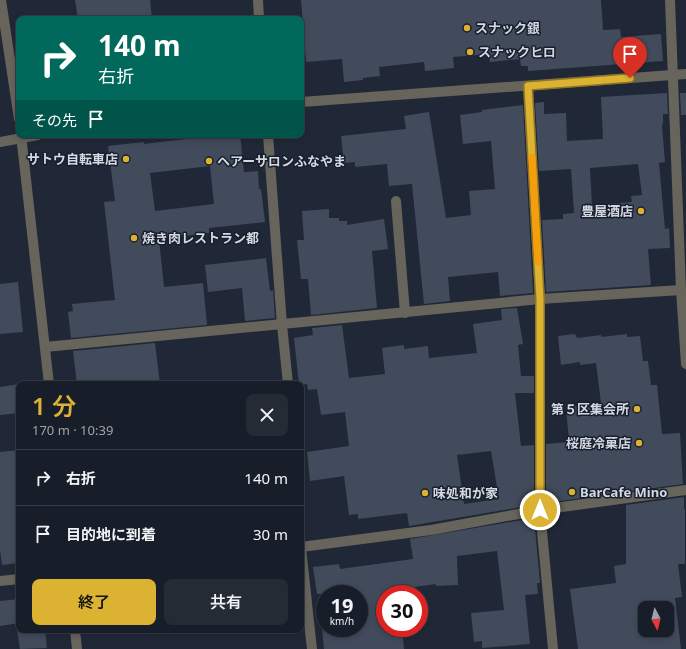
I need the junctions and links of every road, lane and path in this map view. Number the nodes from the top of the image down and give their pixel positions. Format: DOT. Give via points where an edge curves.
graph roads {
  1 [pos="1,0"];
  2 [pos="258,0"];
  3 [pos="670,0"];
  4 [pos="259,16"];
  5 [pos="673,74"];
  6 [pos="686,74"];
  7 [pos="528,86"];
  8 [pos="16,99"];
  9 [pos="304,102"];
  10 [pos="16,138"];
  11 [pos="22,138"];
  12 [pos="268,138"];
  13 [pos="0,142"];
  14 [pos="396,201"];
  15 [pos="683,237"];
  16 [pos="681,290"];
  17 [pos="540,299"];
  18 [pos="405,313"];
  19 [pos="282,325"];
  20 [pos="45,347"];
  21 [pos="686,364"];
  22 [pos="49,381"];
  23 [pos="288,381"];
  24 [pos="686,490"];
  25 [pos="540,510"];
  26 [pos="304,548"];
  27 [pos="304,576"];
  28 [pos="16,578"];
  29 [pos="0,581"];
  30 [pos="75,633"];
  31 [pos="77,649"];
  32 [pos="312,649"];
  33 [pos="553,649"];
  1 -- 8 [label="street"];
  2 -- 4 [label="street"];
  3 -- 5 [label="street"];
  5 -- 6 [label="street"];
  5 -- 7 [label="street"];
  5 -- 15 [label="street"];
  7 -- 9 [label="street"];
  7 -- 17 [label="street"];
  10 -- 13 [label="street"];
  11 -- 20 [label="street"];
  12 -- 19 [label="street"];
  14 -- 18 [label="street"];
  15 -- 16 [label="street"];
  16 -- 17 [label="street"];
  16 -- 21 [label="street"];
  17 -- 18 [label="street"];
  17 -- 25 [label="street"];
  18 -- 19 [label="street"];
  19 -- 20 [label="street"];
  19 -- 23 [label="street"];
  20 -- 22 [label="street"];
  24 -- 25 [label="street"];
  25 -- 26 [label="street" via="431,530"];
  25 -- 33 [label="street"];
  27 -- 32 [label="street"];
  28 -- 29 [label="street"];
  30 -- 31 [label="street"];
}
